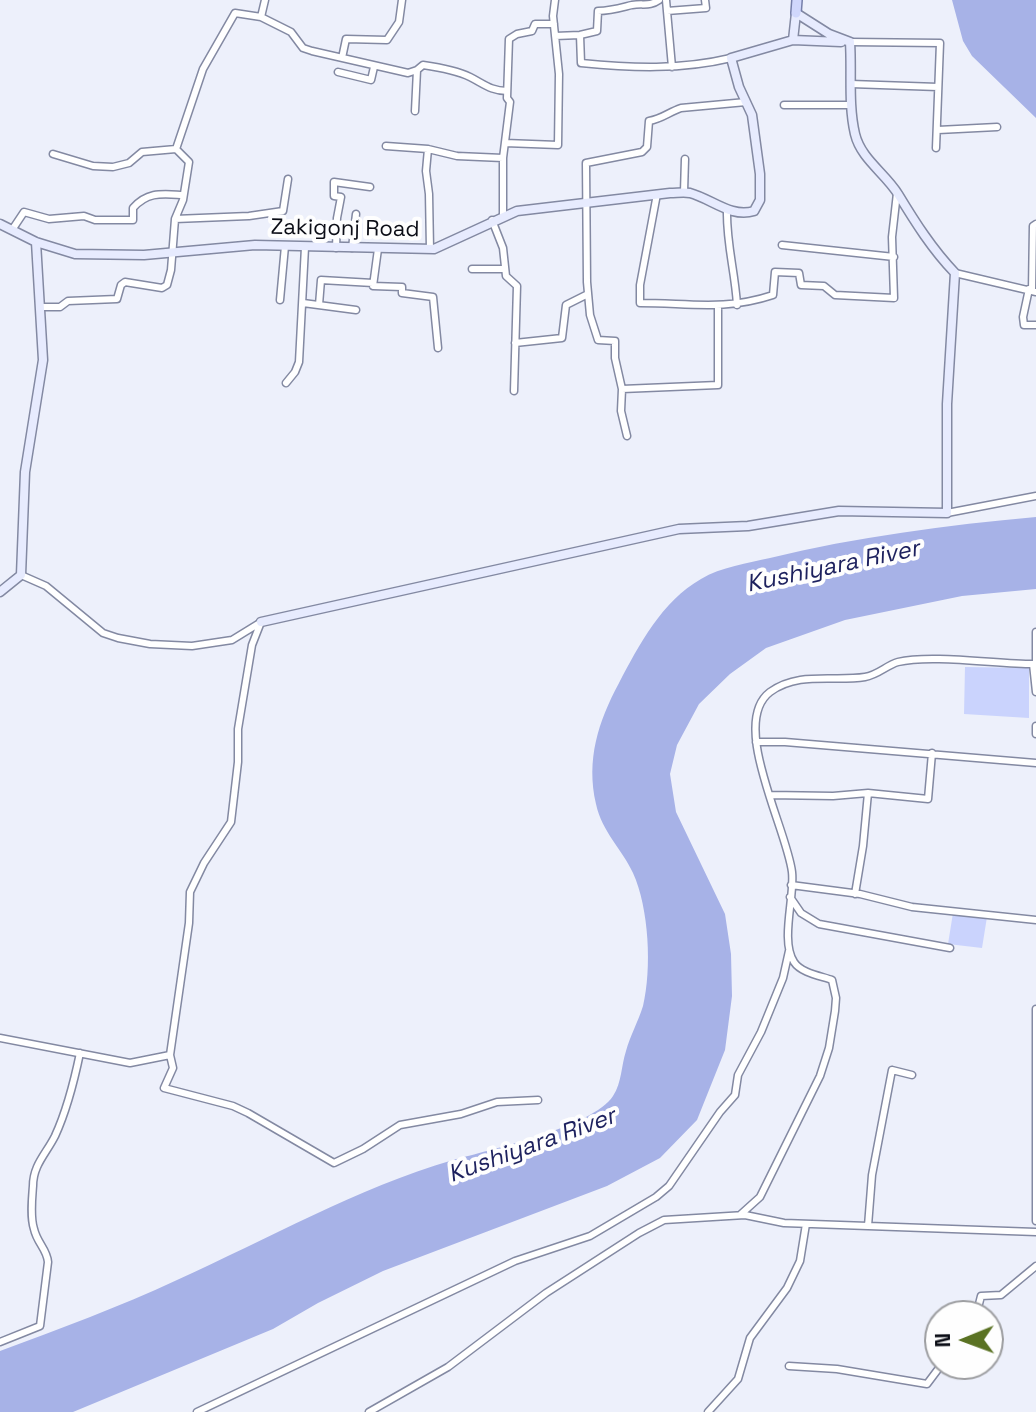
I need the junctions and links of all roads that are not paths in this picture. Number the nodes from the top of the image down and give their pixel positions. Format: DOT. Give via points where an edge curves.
graph roads {
  1 [pos="265,0"];
  2 [pos="402,0"];
  3 [pos="555,0"];
  4 [pos="659,0"];
  5 [pos="666,0"];
  6 [pos="705,0"];
  7 [pos="797,0"];
  8 [pos="667,11"];
  9 [pos="796,13"];
  10 [pos="261,17"];
  11 [pos="554,24"];
  12 [pos="580,35"];
  13 [pos="555,36"];
  14 [pos="793,40"];
  15 [pos="850,42"];
  16 [pos="342,58"];
  17 [pos="731,58"];
  18 [pos="374,67"];
  19 [pos="672,67"];
  20 [pos="417,70"];
  21 [pos="338,72"];
  22 [pos="851,84"];
  23 [pos="938,87"];
  24 [pos="507,91"];
  25 [pos="746,102"];
  26 [pos="784,105"];
  27 [pos="851,105"];
  28 [pos="415,111"];
  29 [pos="997,127"];
  30 [pos="938,130"];
  31 [pos="505,143"];
  32 [pos="386,146"];
  33 [pos="936,148"];
  34 [pos="176,149"];
  35 [pos="428,149"];
  36 [pos="53,154"];
  37 [pos="503,158"];
  38 [pos="685,159"];
  39 [pos="288,179"];
  40 [pos="370,187"];
  41 [pos="684,192"];
  42 [pos="897,192"];
  43 [pos="657,194"];
  44 [pos="183,195"];
  45 [pos="586,203"];
  46 [pos="727,209"];
  47 [pos="356,214"];
  48 [pos="503,215"];
  49 [pos="175,219"];
  50 [pos="492,220"];
  51 [pos="0,224"];
  52 [pos="1036,224"];
  53 [pos="12,230"];
  54 [pos="36,242"];
  55 [pos="782,245"];
  56 [pos="285,246"];
  57 [pos="305,247"];
  58 [pos="336,248"];
  59 [pos="352,248"];
  60 [pos="378,249"];
  61 [pos="430,249"];
  62 [pos="173,252"];
  63 [pos="894,257"];
  64 [pos="472,269"];
  65 [pos="505,269"];
  66 [pos="955,273"];
  67 [pos="373,283"];
  68 [pos="1032,290"];
  69 [pos="588,294"];
  70 [pos="280,300"];
  71 [pos="303,303"];
  72 [pos="319,305"];
  73 [pos="737,305"];
  74 [pos="718,306"];
  75 [pos="40,307"];
  76 [pos="356,310"];
  77 [pos="1036,325"];
  78 [pos="515,343"];
  79 [pos="438,348"];
  80 [pos="286,383"];
  81 [pos="622,389"];
  82 [pos="514,391"];
  83 [pos="627,436"];
  84 [pos="1036,496"];
  85 [pos="947,513"];
  86 [pos="21,575"];
  87 [pos="0,592"];
  88 [pos="261,622"];
  89 [pos="1036,632"];
  90 [pos="1036,664"];
  91 [pos="1036,692"];
  92 [pos="1036,726"];
  93 [pos="1036,734"];
  94 [pos="756,742"];
  95 [pos="932,753"];
  96 [pos="1036,763"];
  97 [pos="868,793"];
  98 [pos="770,795"];
  99 [pos="791,885"];
  100 [pos="855,894"];
  101 [pos="790,897"];
  102 [pos="1036,920"];
  103 [pos="950,948"];
  104 [pos="789,950"];
  105 [pos="1036,1009"];
  106 [pos="0,1038"];
  107 [pos="80,1053"];
  108 [pos="170,1055"];
  109 [pos="912,1075"];
  110 [pos="538,1100"];
  111 [pos="740,1215"];
  112 [pos="1036,1221"];
  113 [pos="806,1224"];
  114 [pos="868,1226"];
  115 [pos="1036,1232"];
  116 [pos="1036,1266"];
  117 [pos="980,1300"];
  118 [pos="0,1342"];
  119 [pos="789,1366"];
  120 [pos="930,1380"];
  121 [pos="197,1412"];
  122 [pos="369,1412"];
  123 [pos="708,1412"];
  1 -- 10 [label="street"];
  2 -- 16 [label="street" via="399,22 387,40 346,39"];
  3 -- 11 [label="street"];
  4 -- 12 [label="street" via="651,6 598,11 597,31"];
  5 -- 8 [label="street"];
  6 -- 8 [label="street" via="706,8"];
  7 -- 9 [label="main road"];
  8 -- 19 [label="street"];
  9 -- 14 [label="street"];
  9 -- 15 [label="street"];
  10 -- 16 [label="street" via="291,32 303,48"];
  10 -- 34 [label="street" via="235,13 203,69"];
  11 -- 13 [label="street"];
  11 -- 24 [label="street" via="535,24 532,31 509,39"];
  12 -- 13 [label="street"];
  12 -- 19 [label="street" via="581,63"];
  13 -- 31 [label="street" via="558,145"];
  14 -- 15 [label="street"];
  14 -- 17 [label="street"];
  15 -- 22 [label="street"];
  15 -- 23 [label="street" via="940,43"];
  16 -- 18 [label="street"];
  17 -- 19 [label="street"];
  17 -- 25 [label="street"];
  18 -- 20 [label="street"];
  18 -- 21 [label="street" via="371,80"];
  20 -- 24 [label="street" via="423,65 436,67"];
  20 -- 28 [label="street"];
  22 -- 23 [label="street"];
  22 -- 27 [label="street"];
  23 -- 30 [label="street"];
  24 -- 31 [label="street"];
  25 -- 45 [label="street" via="681,108 649,121 642,152 586,163"];
  25 -- 46 [label="street" via="752,115 760,200 745,214"];
  26 -- 27 [label="street"];
  27 -- 42 [label="street" via="855,136"];
  29 -- 30 [label="street"];
  30 -- 33 [label="street"];
  31 -- 37 [label="street"];
  32 -- 35 [label="street"];
  34 -- 36 [label="street" via="142,152 113,167"];
  34 -- 44 [label="street" via="189,162"];
  35 -- 37 [label="street"];
  35 -- 61 [label="street"];
  37 -- 48 [label="street"];
  38 -- 41 [label="street"];
  39 -- 49 [label="street" via="283,211"];
  40 -- 58 [label="street" via="334,182 334,196 341,197"];
  41 -- 43 [label="street, Zakigonj Road"];
  41 -- 46 [label="street, Zakigonj Road"];
  42 -- 63 [label="street"];
  42 -- 66 [label="street" via="907,213"];
  43 -- 45 [label="street, Zakigonj Road"];
  43 -- 74 [label="street" via="640,303"];
  44 -- 49 [label="street"];
  44 -- 53 [label="street" via="156,193 141,199 133,208 133,220 49,219 24,212"];
  45 -- 48 [label="street, Zakigonj Road"];
  45 -- 69 [label="street"];
  46 -- 73 [label="street"];
  47 -- 59 [label="street"];
  48 -- 50 [label="street, Zakigonj Road"];
  49 -- 62 [label="street"];
  50 -- 61 [label="street, Zakigonj Road"];
  50 -- 65 [label="street"];
  51 -- 53 [label="street, Zakigonj Road"];
  52 -- 68 [label="street"];
  53 -- 54 [label="street, Zakigonj Road"];
  54 -- 62 [label="street, Zakigonj Road" via="75,254"];
  54 -- 75 [label="street"];
  55 -- 63 [label="street"];
  56 -- 57 [label="street, Zakigonj Road"];
  56 -- 62 [label="street, Zakigonj Road"];
  56 -- 70 [label="street"];
  57 -- 58 [label="street, Zakigonj Road"];
  57 -- 71 [label="street"];
  58 -- 59 [label="street, Zakigonj Road"];
  59 -- 60 [label="street, Zakigonj Road"];
  60 -- 61 [label="street, Zakigonj Road"];
  60 -- 67 [label="street"];
  62 -- 75 [label="street" via="162,288 125,282 117,299"];
  63 -- 73 [label="street" via="894,298 835,295 824,286 801,285 799,273 775,272 773,295"];
  64 -- 65 [label="street"];
  65 -- 78 [label="street" via="517,286"];
  66 -- 68 [label="street"];
  66 -- 85 [label="street"];
  67 -- 72 [label="street" via="321,280"];
  67 -- 79 [label="street" via="402,287 410,296 433,297"];
  68 -- 77 [label="street" via="1023,317 1024,325"];
  69 -- 78 [label="street" via="566,305 562,338"];
  69 -- 81 [label="street" via="598,340 615,341"];
  71 -- 72 [label="street"];
  71 -- 80 [label="street" via="299,362"];
  72 -- 76 [label="street"];
  73 -- 74 [label="street"];
  74 -- 81 [label="street" via="718,385"];
  75 -- 86 [label="street" via="43,360 25,472"];
  78 -- 82 [label="street"];
  81 -- 83 [label="street"];
  84 -- 85 [label="street"];
  85 -- 88 [label="street" via="839,511 748,526 679,529"];
  86 -- 87 [label="street"];
  86 -- 88 [label="street" via="46,586 103,633 139,642 218,643"];
  88 -- 108 [label="street" via="238,729 231,822 190,892"];
  89 -- 90 [label="street"];
  91 -- 94 [label="street" via="1033,664 918,660 897,662 868,677 807,678 771,692 758,706"];
  92 -- 93 [label="street"];
  94 -- 95 [label="street"];
  94 -- 98 [label="street"];
  95 -- 96 [label="street"];
  95 -- 97 [label="street" via="928,799"];
  97 -- 98 [label="street"];
  97 -- 100 [label="street"];
  98 -- 99 [label="street"];
  99 -- 100 [label="street"];
  99 -- 101 [label="street"];
  100 -- 102 [label="street" via="912,907"];
  101 -- 103 [label="street" via="801,913 819,924"];
  101 -- 104 [label="street"];
  104 -- 111 [label="street" via="795,965 832,980 836,998 829,1048 760,1197"];
  104 -- 121 [label="street" via="783,978 738,1075 735,1095 656,1197 590,1236 515,1261"];
  105 -- 112 [label="street"];
  106 -- 107 [label="street"];
  107 -- 108 [label="street" via="130,1063"];
  107 -- 118 [label="street" via="68,1101 33,1182 33,1227 48,1262 40,1326"];
  108 -- 110 [label="street" via="173,1068 164,1088 240,1110 334,1163 400,1125 497,1102"];
  109 -- 114 [label="street" via="892,1070"];
  111 -- 113 [label="street"];
  111 -- 122 [label="street" via="664,1220 639,1233 546,1293 448,1367"];
  113 -- 114 [label="street"];
  113 -- 123 [label="street" via="800,1261 787,1288 750,1338 738,1379"];
  114 -- 115 [label="street"];
  116 -- 117 [label="street" via="1001,1295"];
  119 -- 120 [label="street" via="927,1384"];
}
